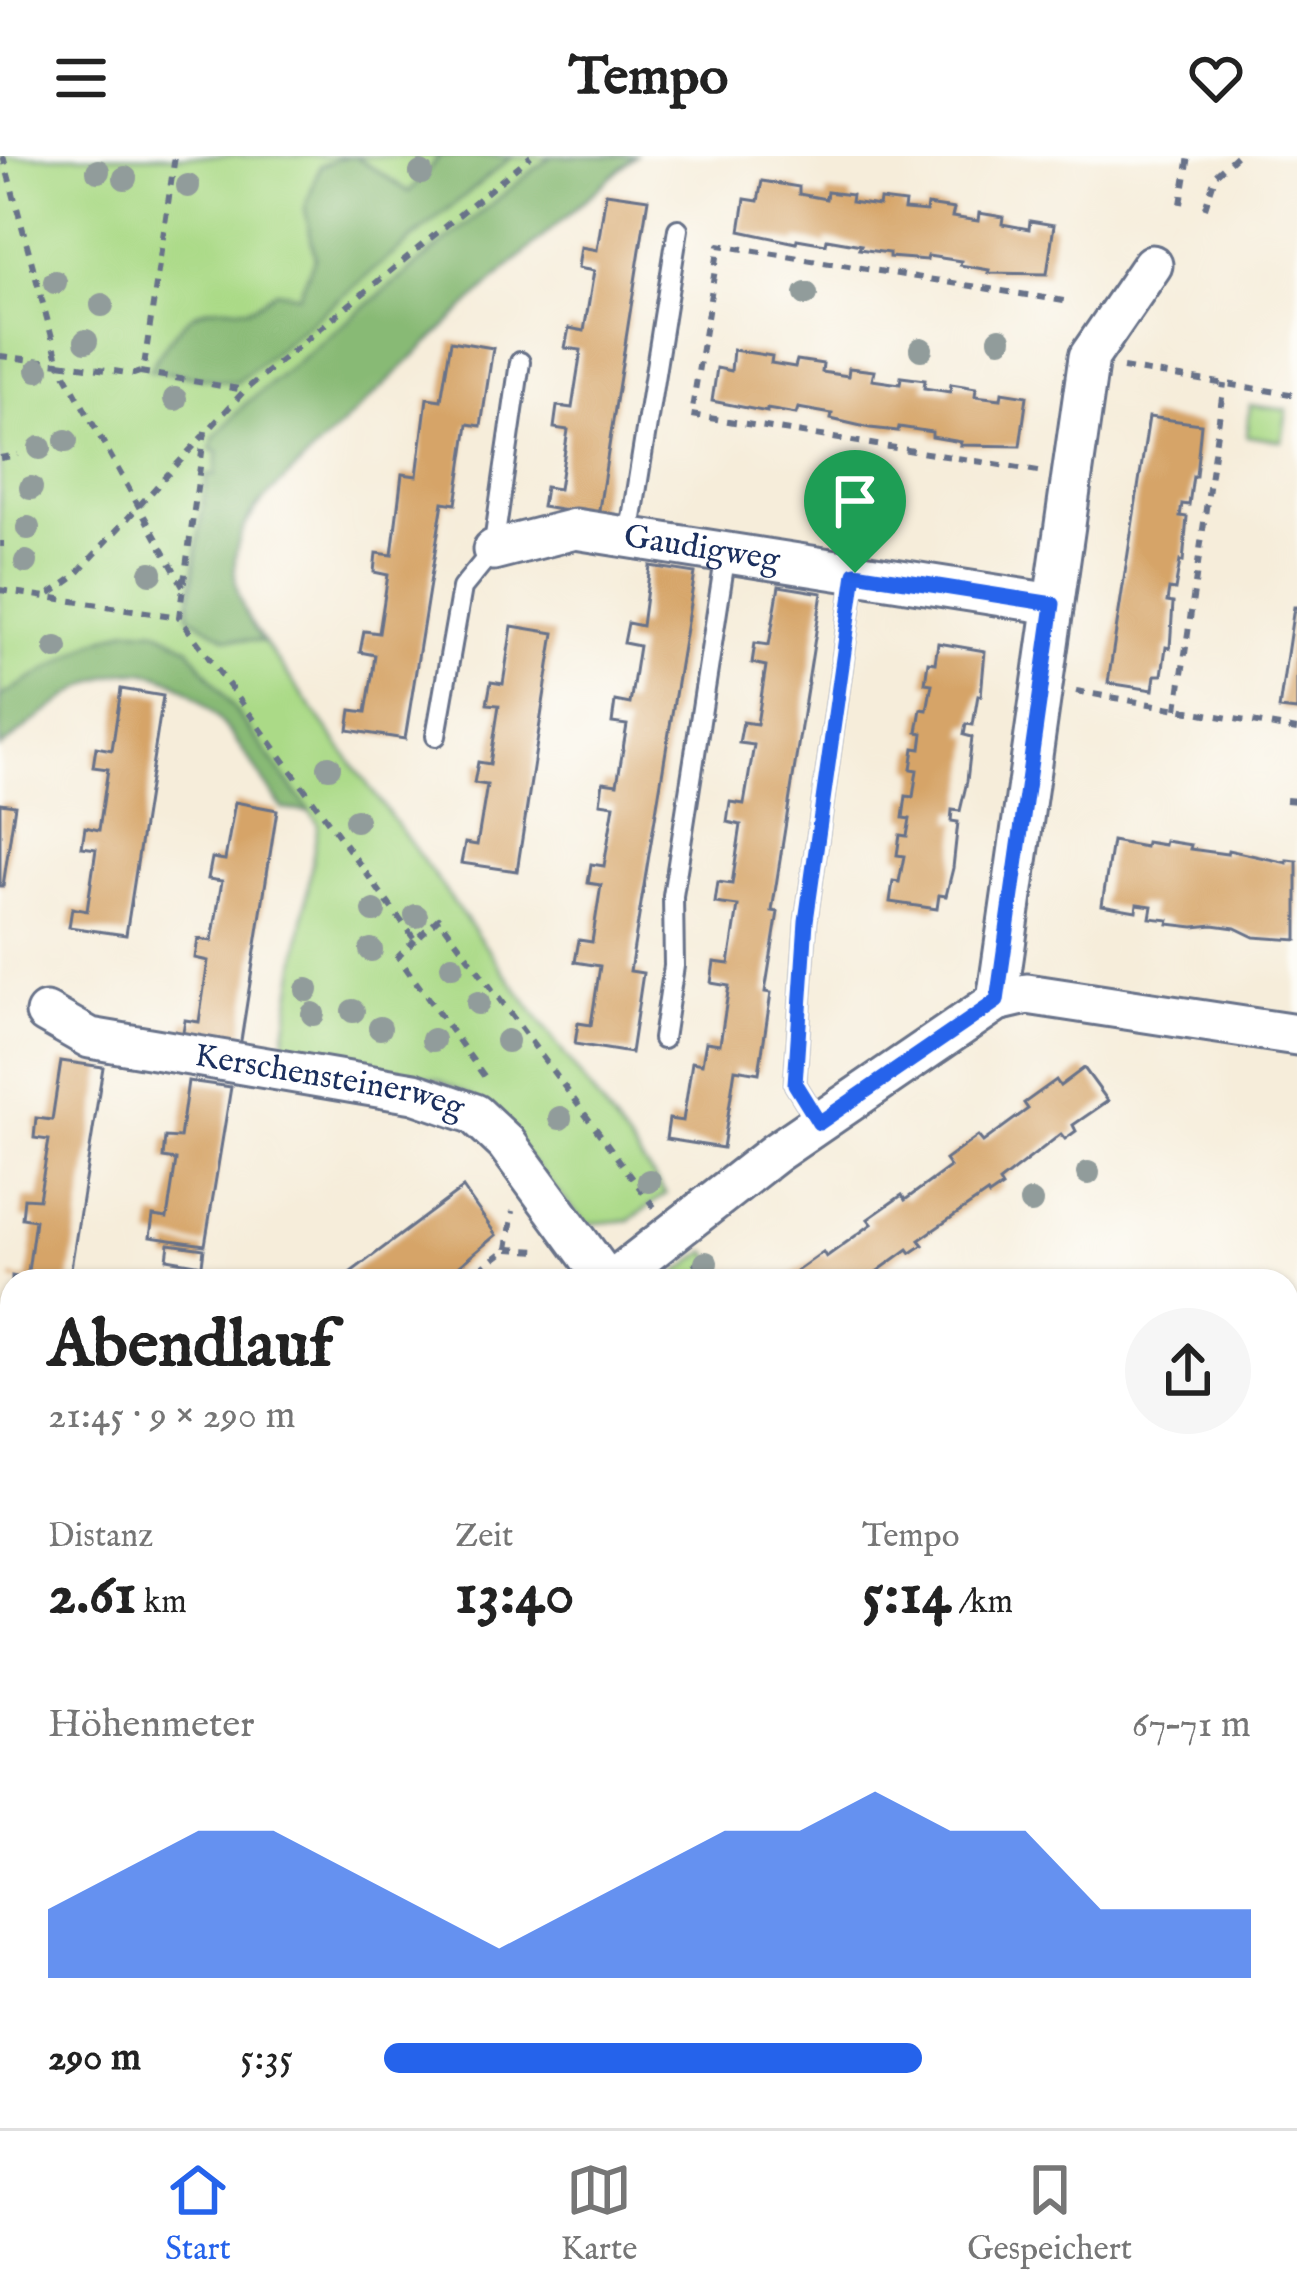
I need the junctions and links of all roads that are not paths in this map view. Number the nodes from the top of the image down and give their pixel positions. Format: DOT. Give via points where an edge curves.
graph roads {
  1 [pos="677,229"];
  2 [pos="1152,265"];
  3 [pos="520,362"];
  4 [pos="629,537"];
  5 [pos="493,550"];
  6 [pos="726,553"];
  7 [pos="855,573"];
  8 [pos="1053,604"];
  9 [pos="436,736"];
  10 [pos="997,1001"];
  11 [pos="46,1013"];
  12 [pos="1297,1035"];
  13 [pos="663,1039"];
  14 [pos="819,1123"];
  15 [pos="600,1269"];
  16 [pos="624,1269"];
  1 -- 4 [label="lane"];
  2 -- 8 [label="street" via="1089,357"];
  3 -- 5 [label="lane"];
  4 -- 5 [label="street, Gaudigweg" via="575,529"];
  4 -- 6 [label="street, Gaudigweg"];
  5 -- 9 [label="lane" via="462,588"];
  6 -- 7 [label="street, Gaudigweg"];
  6 -- 13 [label="lane" via="673,896"];
  7 -- 8 [label="street, Gaudigweg"];
  7 -- 14 [label="lane" via="806,921 796,1061 795,1084"];
  8 -- 10 [label="street"];
  10 -- 12 [label="street" via="1027,994"];
  10 -- 14 [label="street"];
  11 -- 15 [label="street, Kerschensteinerweg" via="90,1039 414,1093 476,1114"];
  14 -- 16 [label="street"];
}
